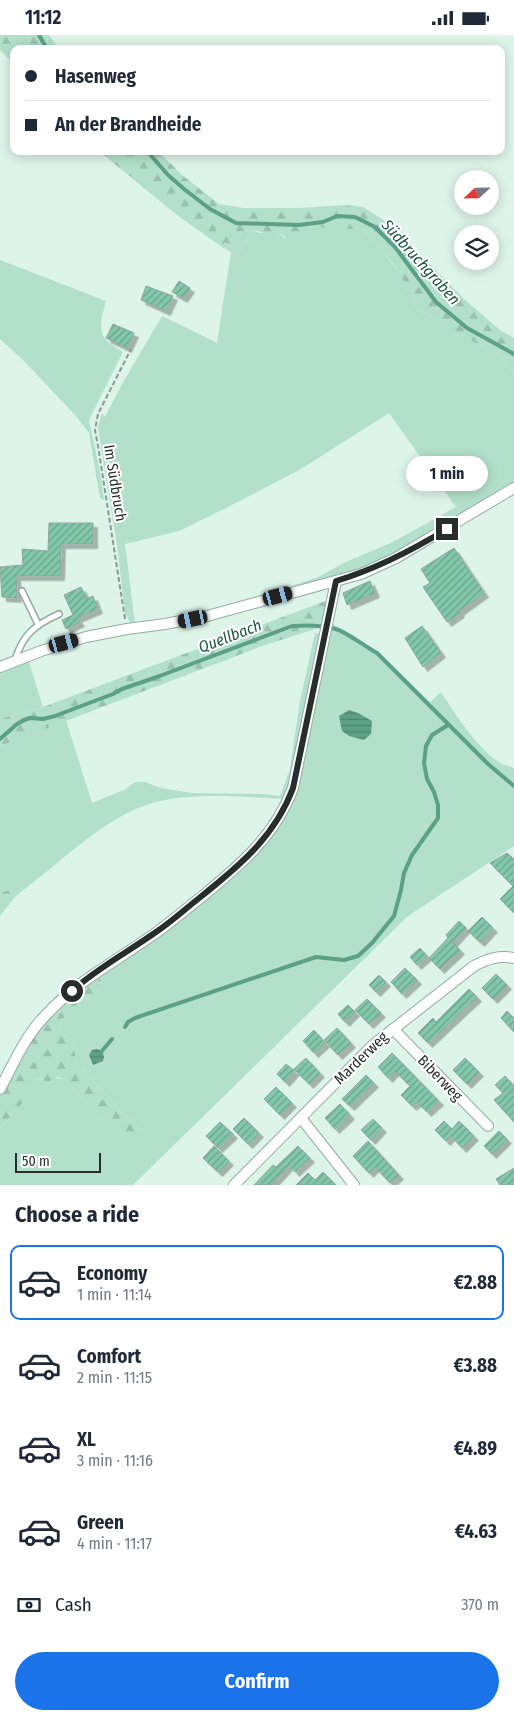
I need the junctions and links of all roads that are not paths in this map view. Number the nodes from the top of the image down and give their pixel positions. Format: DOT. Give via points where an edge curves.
graph roads {
  1 [pos="514,488"];
  2 [pos="336,581"];
  3 [pos="22,591"];
  4 [pos="59,615"];
  5 [pos="38,624"];
  6 [pos="15,661"];
  7 [pos="0,667"];
  8 [pos="510,957"];
  9 [pos="393,1029"];
  10 [pos="0,1089"];
  11 [pos="301,1118"];
  12 [pos="488,1127"];
  13 [pos="234,1185"];
  14 [pos="354,1185"];
  1 -- 2 [label="street" via="396,559"];
  2 -- 6 [label="street" via="207,615 64,643"];
  2 -- 10 [label="street" via="293,788 280,817 259,846 219,882 158,932 79,983 42,1019"];
  3 -- 5 [label="lane"];
  4 -- 5 [label="lane"];
  5 -- 6 [label="lane" via="19,646"];
  6 -- 7 [label="street"];
  8 -- 9 [label="street, Marderweg" via="488,959 474,966"];
  9 -- 11 [label="street, Marderweg"];
  9 -- 12 [label="street, Biberweg"];
  11 -- 13 [label="street, Marderweg"];
  11 -- 14 [label="street"];
}
